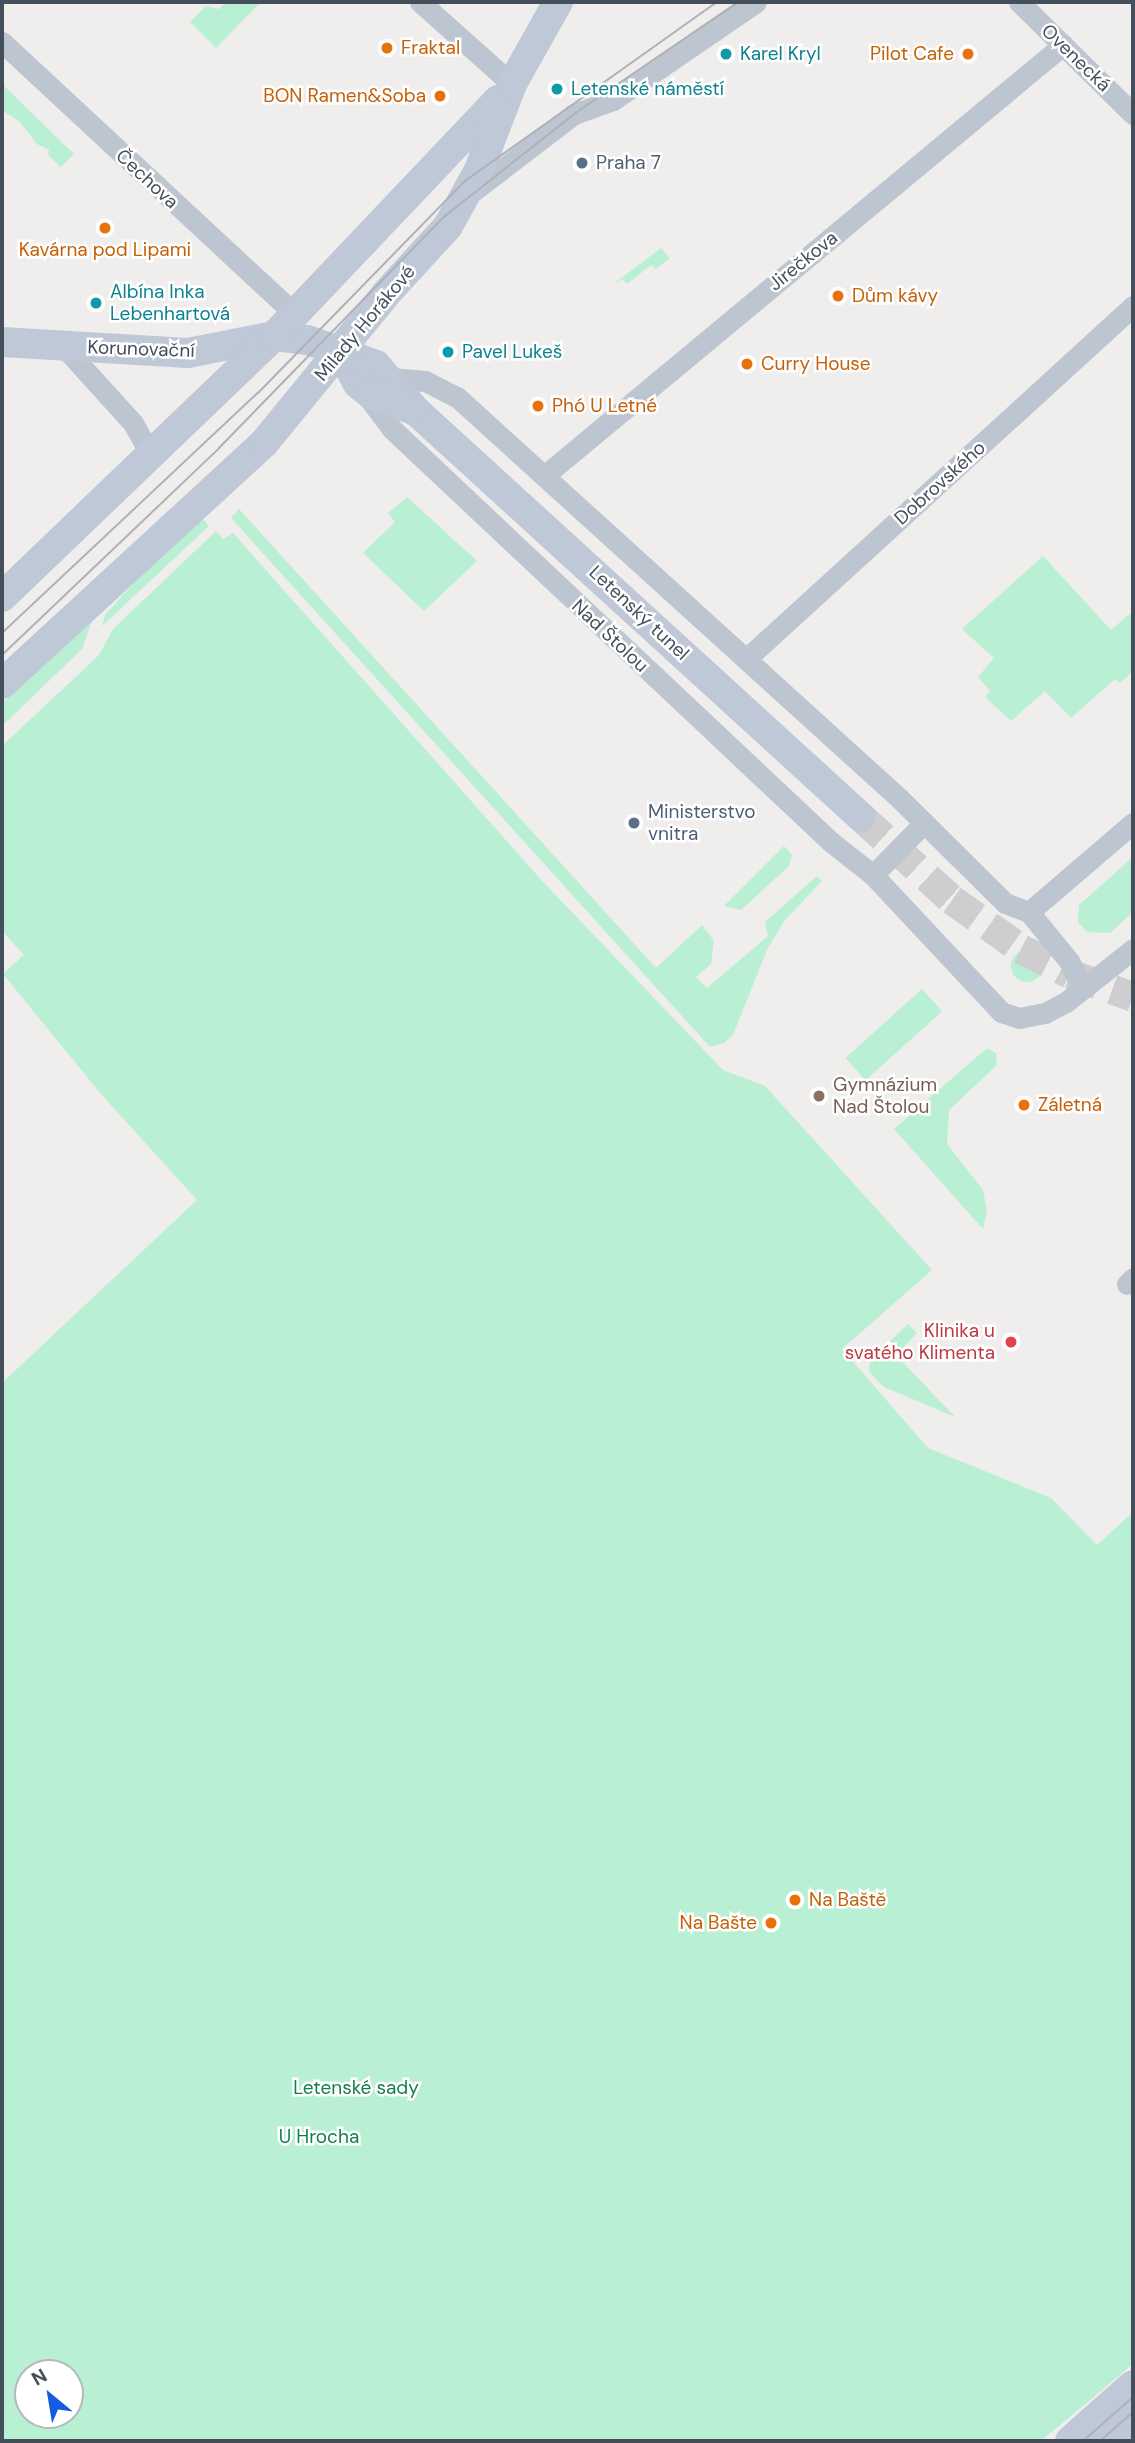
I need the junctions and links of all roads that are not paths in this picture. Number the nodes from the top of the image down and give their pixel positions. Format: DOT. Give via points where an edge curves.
graph roads {
  1 [pos="419,2"];
  2 [pos="558,2"];
  3 [pos="756,2"];
  4 [pos="1018,2"];
  5 [pos="2,42"];
  6 [pos="1063,45"];
  7 [pos="512,84"];
  8 [pos="1133,114"];
  9 [pos="465,198"];
  10 [pos="1133,306"];
  11 [pos="295,314"];
  12 [pos="274,337"];
  13 [pos="2,342"];
  14 [pos="64,347"];
  15 [pos="340,350"];
  16 [pos="390,378"];
  17 [pos="358,384"];
  18 [pos="416,411"];
  19 [pos="151,455"];
  20 [pos="544,476"];
  21 [pos="2,597"];
  22 [pos="746,659"];
  23 [pos="2,684"];
  24 [pos="861,817"];
  25 [pos="1133,823"];
  26 [pos="923,824"];
  27 [pos="873,876"];
  28 [pos="1029,912"];
  29 [pos="1133,948"];
  30 [pos="1083,989"];
  31 [pos="1133,2385"];
  32 [pos="1133,2421"];
  33 [pos="1070,2441"];
  34 [pos="1110,2441"];
  1 -- 7 [label="street"];
  2 -- 7 [label="main road"];
  3 -- 9 [label="street, Milady Horákové" via="613,100 574,114"];
  4 -- 6 [label="street, Ovenecká"];
  5 -- 11 [label="street, Čechova"];
  6 -- 8 [label="street, Ovenecká"];
  6 -- 20 [label="street, Jirečkova"];
  7 -- 9 [label="main road"];
  7 -- 11 [label="main road" via="421,186"];
  9 -- 15 [label="main road, Milady Horákové" via="448,226"];
  10 -- 22 [label="street, Dobrovského"];
  11 -- 12 [label="main road"];
  12 -- 14 [label="main road, Korunovační" via="188,352"];
  12 -- 15 [label="main road, Korunovační" via="308,340"];
  12 -- 19 [label="main road"];
  13 -- 14 [label="main road, Korunovační"];
  14 -- 19 [label="street, Korunovační" via="133,423"];
  15 -- 16 [label="main road, Letenský tunel" via="376,365"];
  15 -- 17 [label="main road"];
  15 -- 23 [label="main road, Milady Horákové" via="264,443"];
  16 -- 18 [label="main road, Letenský tunel"];
  16 -- 20 [label="street" via="425,381 457,397"];
  17 -- 18 [label="main road, Letenský tunel" via="371,394"];
  17 -- 27 [label="street, Nad Štolou" via="392,429 831,842"];
  18 -- 24 [label="main road, Letenský tunel"];
  19 -- 21 [label="main road"];
  20 -- 22 [label="street"];
  22 -- 26 [label="street"];
  25 -- 28 [label="street"];
  26 -- 27 [label="street"];
  26 -- 28 [label="street" via="1005,903"];
  27 -- 30 [label="street, Nad Štolou" via="1001,1012 1019,1018 1037,1016"];
  28 -- 30 [label="street" via="1069,961"];
  29 -- 30 [label="street, Nad Štolou"];
  31 -- 33 [label="main road"];
  32 -- 34 [label="main road"];
}
